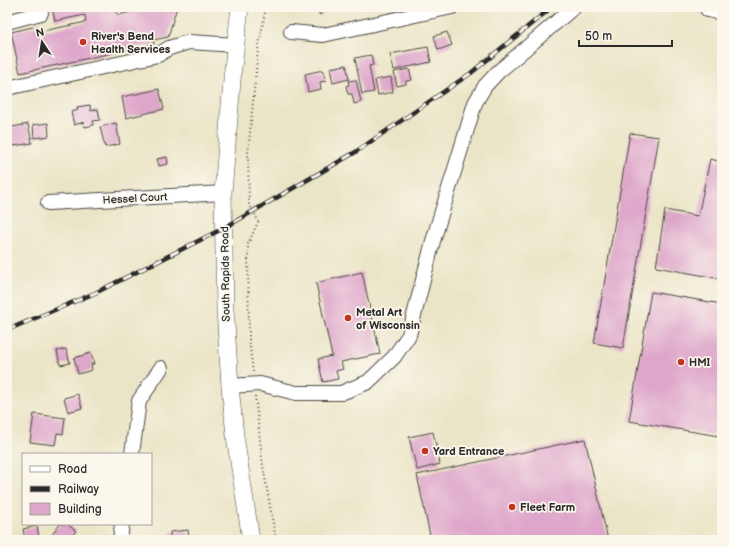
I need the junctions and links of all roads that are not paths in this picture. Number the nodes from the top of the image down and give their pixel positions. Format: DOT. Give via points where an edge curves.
graph roads {
  1 [pos="39,7"];
  2 [pos="240,7"];
  3 [pos="452,7"];
  4 [pos="574,7"];
  5 [pos="706,7"];
  6 [pos="722,13"];
  7 [pos="7,22"];
  8 [pos="291,32"];
  9 [pos="236,44"];
  10 [pos="7,88"];
  11 [pos="223,193"];
  12 [pos="48,203"];
  13 [pos="161,368"];
  14 [pos="230,386"];
  15 [pos="132,453"];
  16 [pos="122,525"];
  17 [pos="120,540"];
  18 [pos="251,540"];
  1 -- 7 [label="street" via="41,13"];
  2 -- 9 [label="main road, South Rapids Road"];
  3 -- 8 [label="street" via="323,35"];
  4 -- 14 [label="street" via="498,72 485,86 475,103 433,241 408,335 394,357 368,382 340,394 296,393 260,384"];
  5 -- 6 [label="street" via="708,10"];
  9 -- 10 [label="street" via="189,42 169,48 158,55"];
  9 -- 11 [label="main road, South Rapids Road"];
  11 -- 12 [label="street, Hessel Court"];
  11 -- 14 [label="main road, South Rapids Road" via="225,309"];
  13 -- 15 [label="street" via="139,401"];
  14 -- 18 [label="main road, South Rapids Road"];
  16 -- 17 [label="street"];
}
